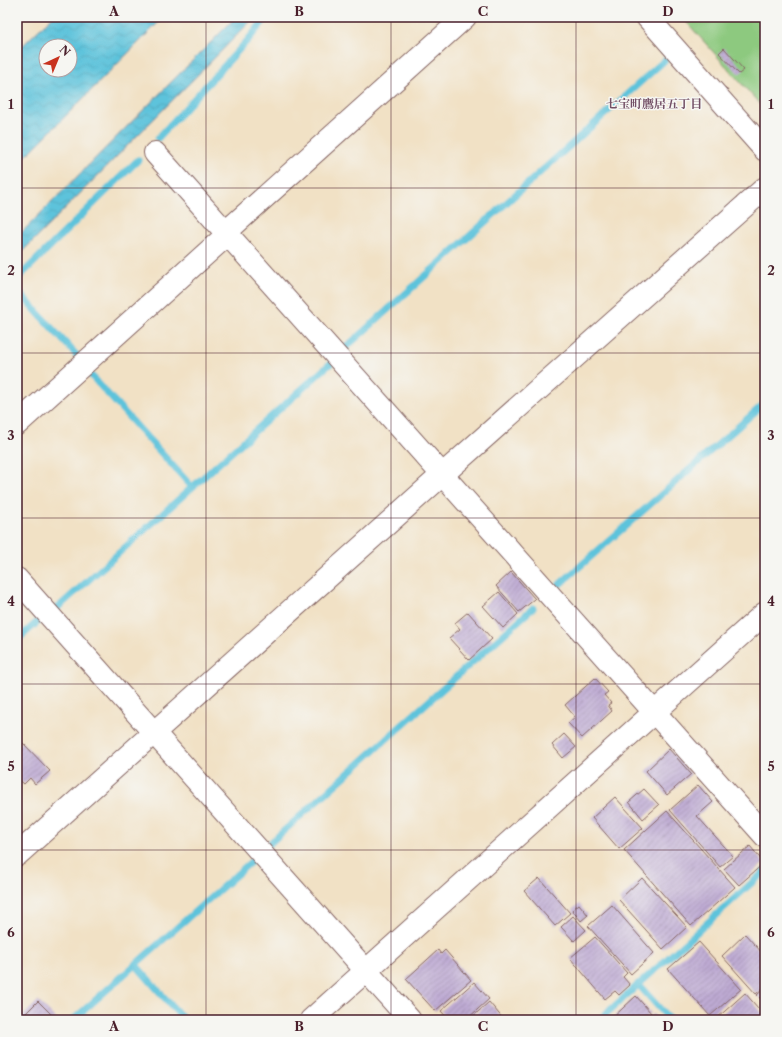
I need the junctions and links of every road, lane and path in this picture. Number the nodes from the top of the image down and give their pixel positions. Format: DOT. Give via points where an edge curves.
graph roads {
  1 [pos="465,17"];
  2 [pos="647,17"];
  3 [pos="765,150"];
  4 [pos="155,153"];
  5 [pos="765,188"];
  6 [pos="227,233"];
  7 [pos="17,424"];
  8 [pos="442,475"];
  9 [pos="17,579"];
  10 [pos="765,613"];
  11 [pos="654,712"];
  12 [pos="154,733"];
  13 [pos="765,836"];
  14 [pos="17,855"];
  15 [pos="365,971"];
  16 [pos="310,1020"];
  17 [pos="410,1020"];
  1 -- 6 [label="street"];
  2 -- 3 [label="street"];
  4 -- 6 [label="street"];
  5 -- 8 [label="street"];
  6 -- 7 [label="street"];
  6 -- 8 [label="street"];
  8 -- 11 [label="street"];
  8 -- 12 [label="street"];
  9 -- 12 [label="street"];
  10 -- 11 [label="street"];
  11 -- 13 [label="street"];
  11 -- 15 [label="street"];
  12 -- 14 [label="street"];
  12 -- 15 [label="street"];
  15 -- 16 [label="street"];
  15 -- 17 [label="street"];
}
